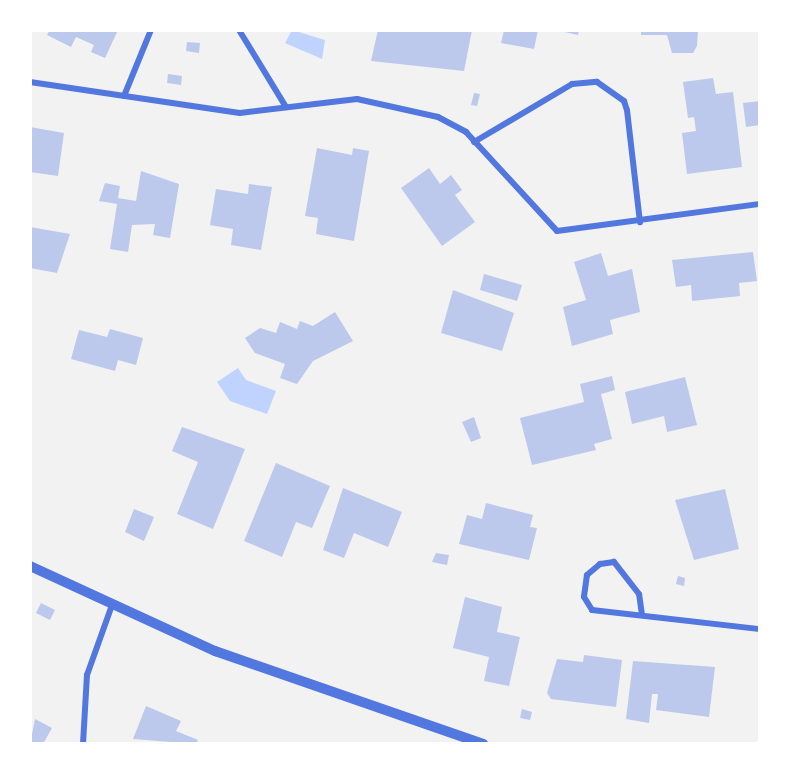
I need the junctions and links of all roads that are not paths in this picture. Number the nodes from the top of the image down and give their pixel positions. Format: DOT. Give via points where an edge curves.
graph roads {
  1 [pos="151,30"];
  2 [pos="239,30"];
  3 [pos="30,82"];
  4 [pos="124,96"];
  5 [pos="286,107"];
  6 [pos="474,142"];
  7 [pos="760,204"];
  8 [pos="640,222"];
  9 [pos="30,566"];
  10 [pos="112,605"];
  11 [pos="642,615"];
  12 [pos="760,629"];
  13 [pos="83,744"];
  14 [pos="483,744"];
  1 -- 4 [label="street"];
  2 -- 5 [label="street"];
  3 -- 4 [label="street"];
  4 -- 5 [label="street" via="240,112"];
  5 -- 6 [label="street" via="357,99 455,122"];
  6 -- 8 [label="street" via="557,231"];
  6 -- 8 [label="street" via="572,84 597,82 624,101"];
  7 -- 8 [label="street"];
  9 -- 10 [label="street"];
  10 -- 13 [label="street" via="87,675"];
  10 -- 14 [label="street" via="321,692"];
  11 -- 11 [label="street" via="592,610 584,597 587,575 600,564 614,562 639,594"];
  11 -- 12 [label="street"];
}
